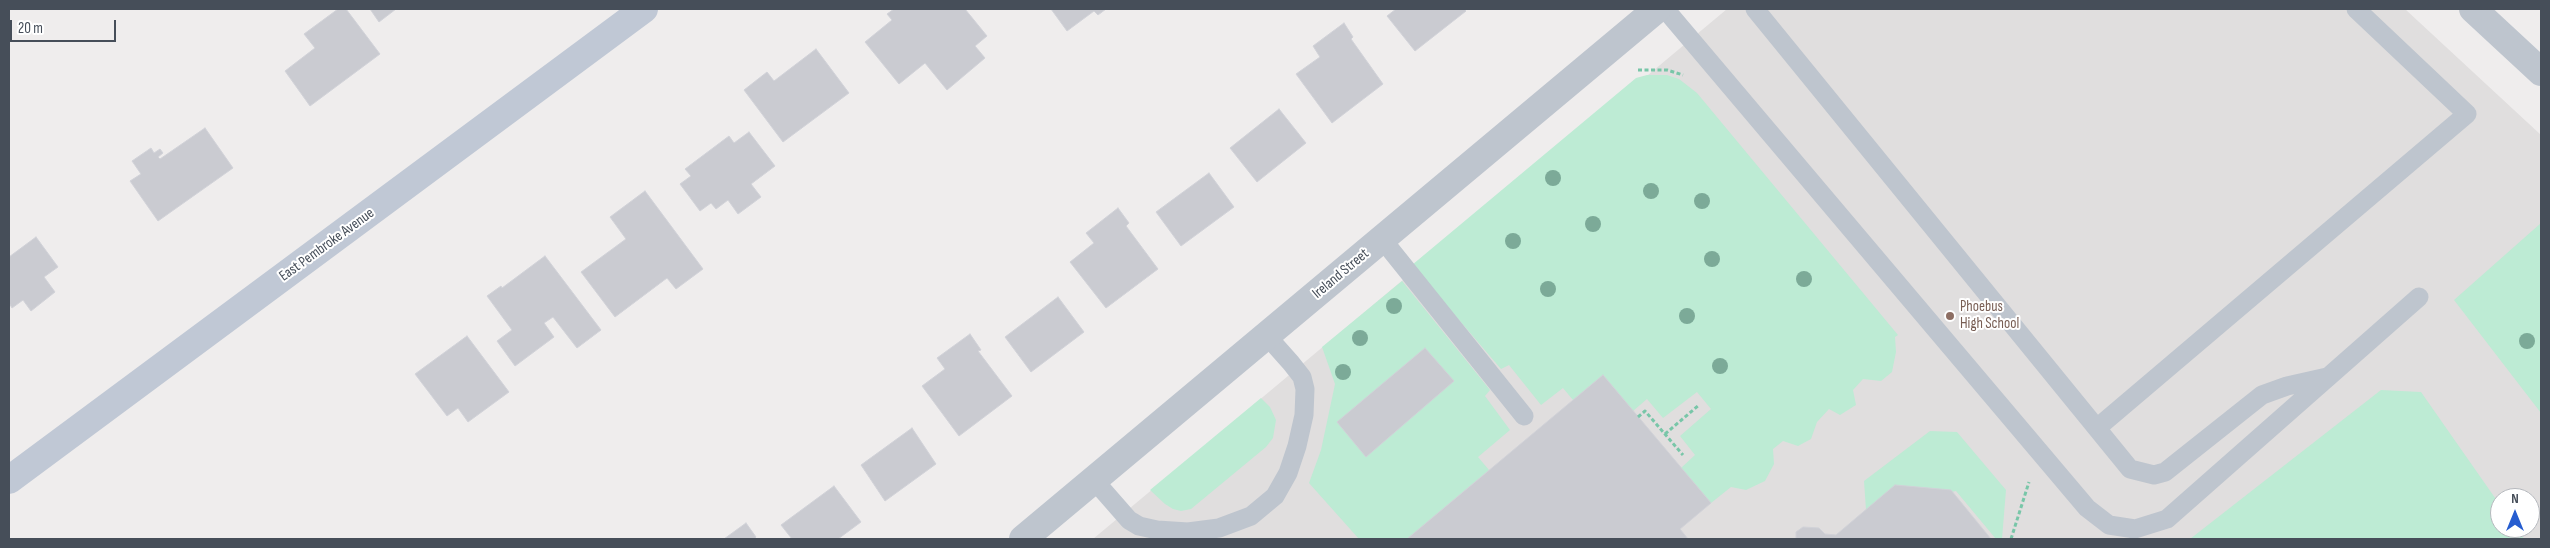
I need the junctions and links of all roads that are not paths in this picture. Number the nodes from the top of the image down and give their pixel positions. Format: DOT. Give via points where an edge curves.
graph roads {
  1 [pos="644,9"];
  2 [pos="1657,9"];
  3 [pos="1665,9"];
  4 [pos="2356,9"];
  5 [pos="2473,9"];
  6 [pos="1763,12"];
  7 [pos="2541,72"];
  8 [pos="1382,239"];
  9 [pos="2419,297"];
  10 [pos="1267,336"];
  11 [pos="2329,377"];
  12 [pos="1524,416"];
  13 [pos="2097,428"];
  14 [pos="9,480"];
  15 [pos="1094,480"];
  16 [pos="1024,539"];
  1 -- 14 [label="main road, East Pembroke Avenue"];
  2 -- 8 [label="street, Ireland Street"];
  3 -- 11 [label="lane" via="2087,508 2109,525 2135,529 2167,518"];
  4 -- 13 [label="lane" via="2467,114"];
  5 -- 7 [label="street"];
  6 -- 13 [label="lane"];
  8 -- 10 [label="street, Ireland Street"];
  8 -- 12 [label="lane"];
  9 -- 11 [label="lane"];
  10 -- 15 [label="street, Ireland Street"];
  10 -- 15 [label="lane" via="1302,377 1304,415 1288,473 1275,496 1251,516 1220,528 1188,532 1139,526 1129,520"];
  11 -- 13 [label="lane" via="2262,395 2165,472 2154,475 2130,469"];
  15 -- 16 [label="street, Ireland Street"];
}
